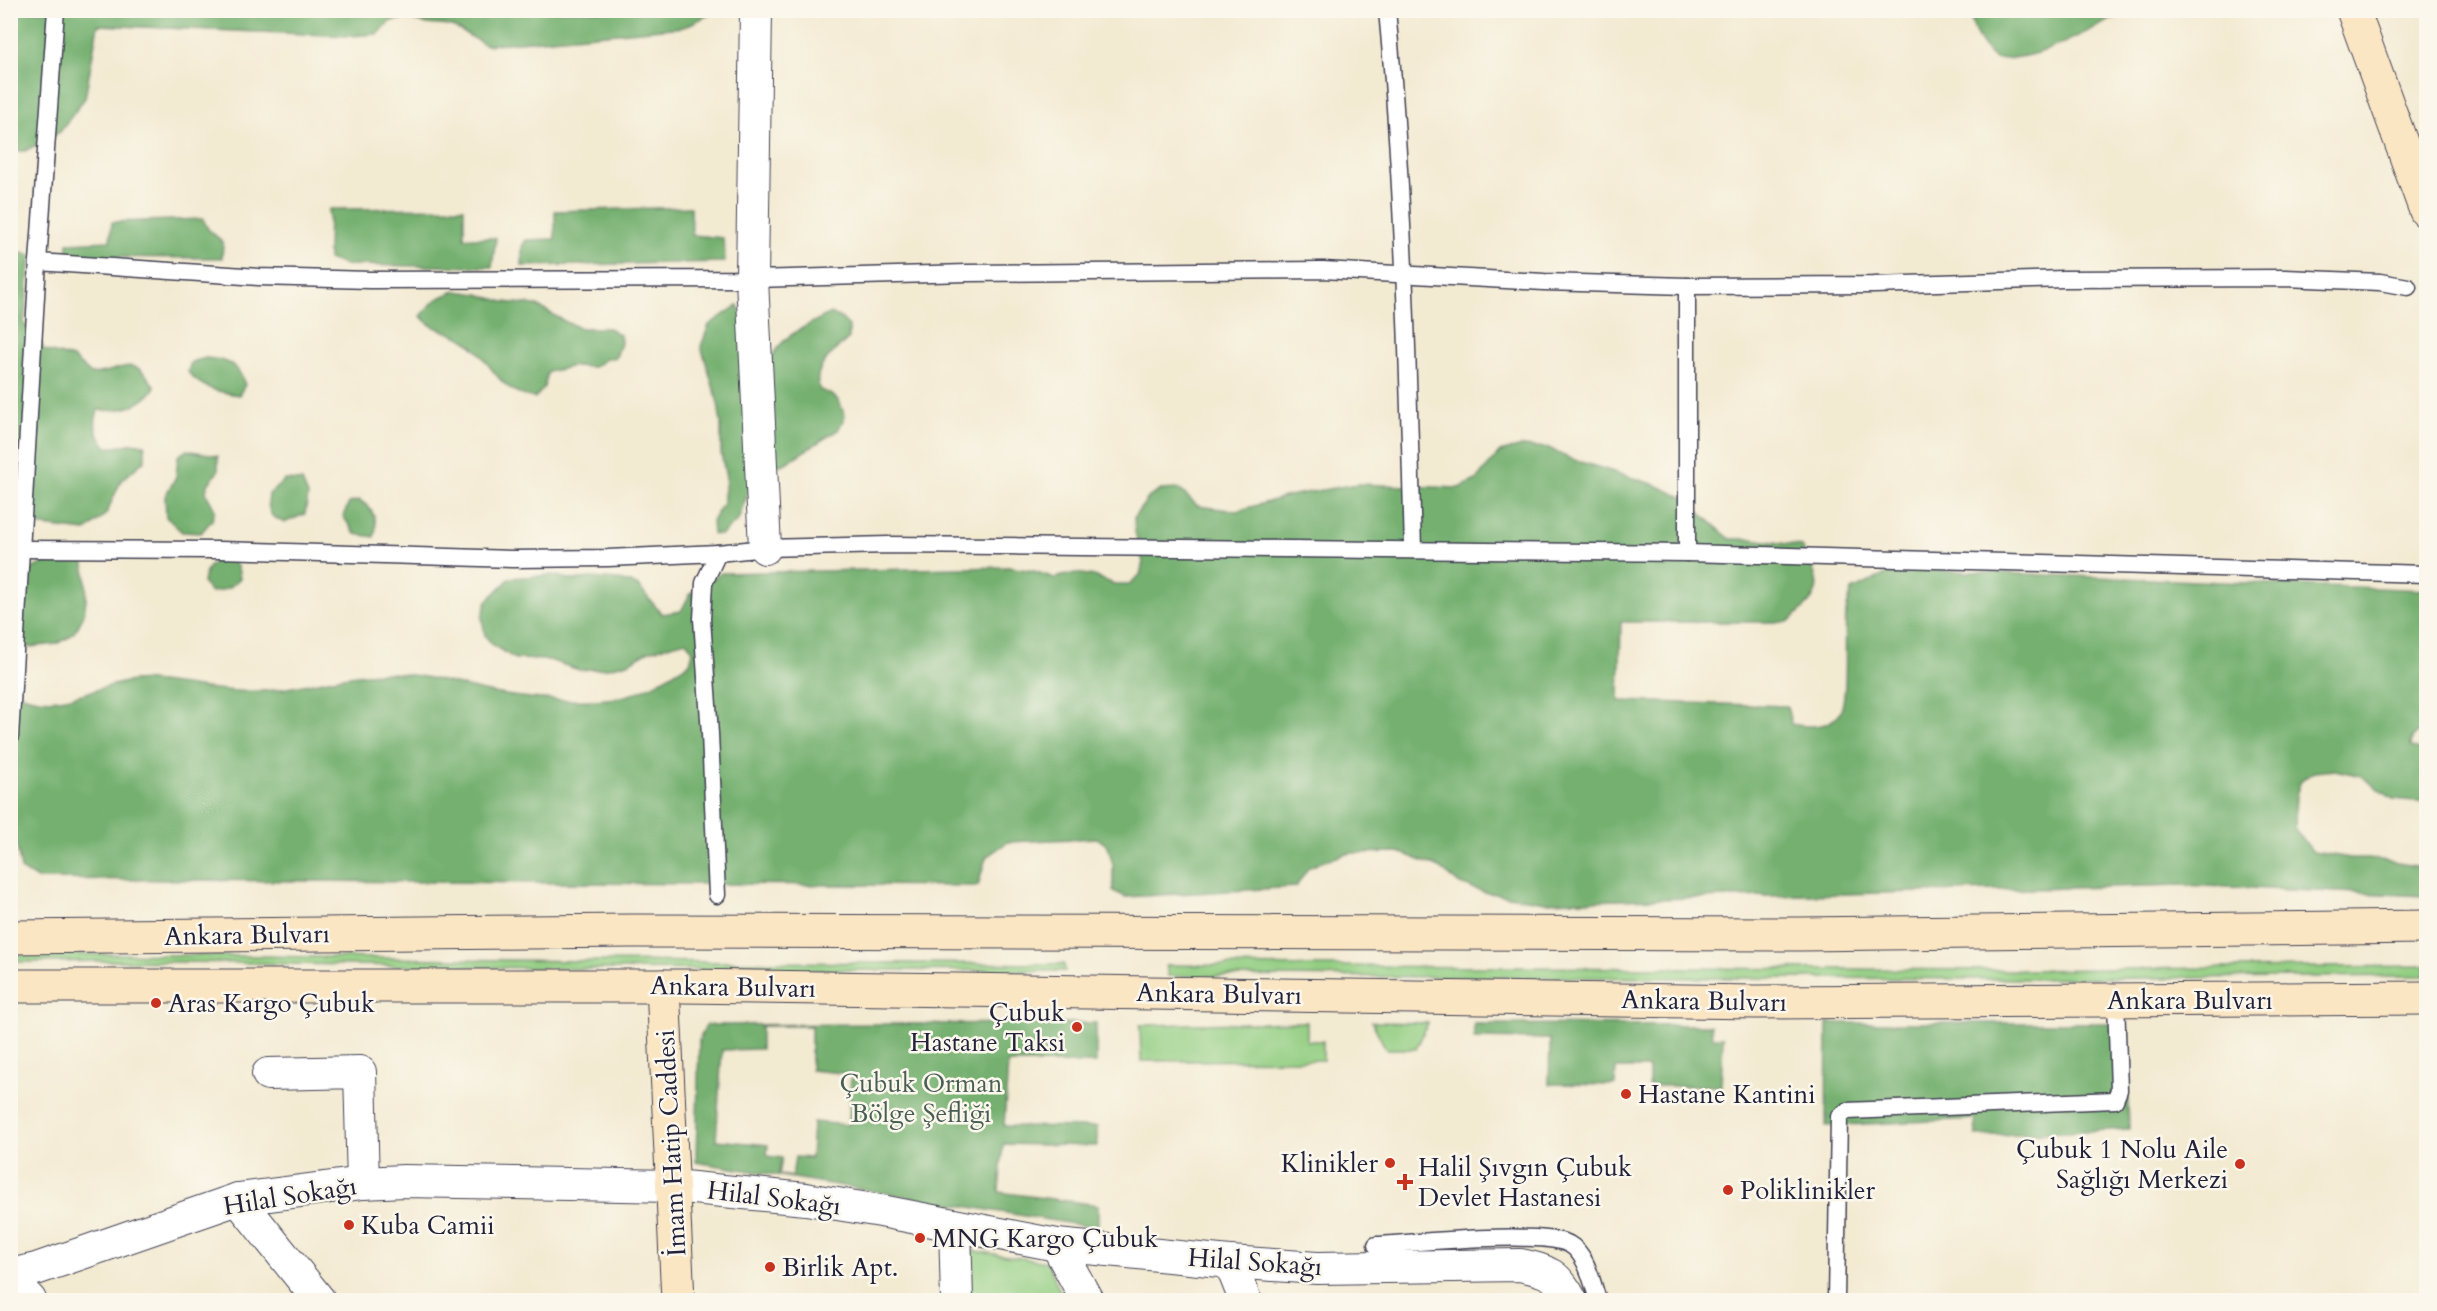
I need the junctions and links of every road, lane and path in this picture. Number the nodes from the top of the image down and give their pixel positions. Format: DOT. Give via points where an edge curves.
graph roads {
  1 [pos="56,10"];
  2 [pos="756,10"];
  3 [pos="1387,10"];
  4 [pos="2352,10"];
  5 [pos="2427,212"];
  6 [pos="38,262"];
  7 [pos="1405,273"];
  8 [pos="752,279"];
  9 [pos="1687,286"];
  10 [pos="2408,287"];
  11 [pos="765,548"];
  12 [pos="22,549"];
  13 [pos="1413,550"];
  14 [pos="718,553"];
  15 [pos="1687,553"];
  16 [pos="2427,574"];
  17 [pos="10,737"];
  18 [pos="717,895"];
  19 [pos="2427,927"];
  20 [pos="10,937"];
  21 [pos="10,986"];
  22 [pos="663,986"];
  23 [pos="2427,998"];
  24 [pos="2116,1000"];
  25 [pos="268,1074"];
  26 [pos="363,1183"];
  27 [pos="674,1186"];
  28 [pos="238,1199"];
  29 [pos="954,1227"];
  30 [pos="1057,1245"];
  31 [pos="1376,1245"];
  32 [pos="1230,1262"];
  33 [pos="10,1277"];
  34 [pos="30,1300"];
  35 [pos="319,1300"];
  36 [pos="678,1300"];
  37 [pos="957,1300"];
  38 [pos="1087,1300"];
  39 [pos="1245,1300"];
  40 [pos="1571,1300"];
  41 [pos="1598,1300"];
  42 [pos="1836,1300"];
  1 -- 6 [label="lane"];
  2 -- 8 [label="street"];
  3 -- 7 [label="lane"];
  4 -- 5 [label="main road"];
  6 -- 8 [label="lane" via="259,278"];
  6 -- 12 [label="lane"];
  7 -- 8 [label="lane" via="967,273"];
  7 -- 9 [label="lane"];
  7 -- 13 [label="lane"];
  8 -- 11 [label="street"];
  9 -- 10 [label="lane" via="2285,278"];
  9 -- 15 [label="lane"];
  11 -- 13 [label="lane" via="889,545"];
  11 -- 14 [label="lane"];
  12 -- 14 [label="lane" via="219,550 513,559"];
  12 -- 17 [label="lane"];
  13 -- 15 [label="lane"];
  14 -- 18 [label="lane" via="704,583 702,620"];
  15 -- 16 [label="lane"];
  19 -- 20 [label="main road, Ankara Bulvarı" via="1800,934 631,931"];
  21 -- 22 [label="main road, Ankara Bulvarı"];
  22 -- 24 [label="main road, Ankara Bulvarı" via="1755,1002"];
  22 -- 27 [label="main road, İmam Hatip Caddesi"];
  23 -- 24 [label="main road, Ankara Bulvarı"];
  24 -- 42 [label="lane" via="2119,1090 2115,1100 1847,1111 1839,1117"];
  25 -- 26 [label="street" via="360,1072"];
  26 -- 27 [label="street, Hilal Sokağı"];
  26 -- 28 [label="street, Hilal Sokağı"];
  27 -- 29 [label="street, Hilal Sokağı" via="806,1200"];
  27 -- 36 [label="main road, İmam Hatip Caddesi"];
  28 -- 33 [label="street, Hilal Sokağı"];
  28 -- 35 [label="street"];
  29 -- 30 [label="street, Hilal Sokağı"];
  29 -- 37 [label="street"];
  30 -- 32 [label="street, Hilal Sokağı"];
  30 -- 38 [label="street"];
  31 -- 41 [label="lane" via="1515,1238 1555,1240 1581,1255"];
  32 -- 39 [label="street"];
  32 -- 40 [label="street, Hilal Sokağı" via="1317,1268 1520,1265 1545,1271 1560,1280"];
  33 -- 34 [label="street"];
}
